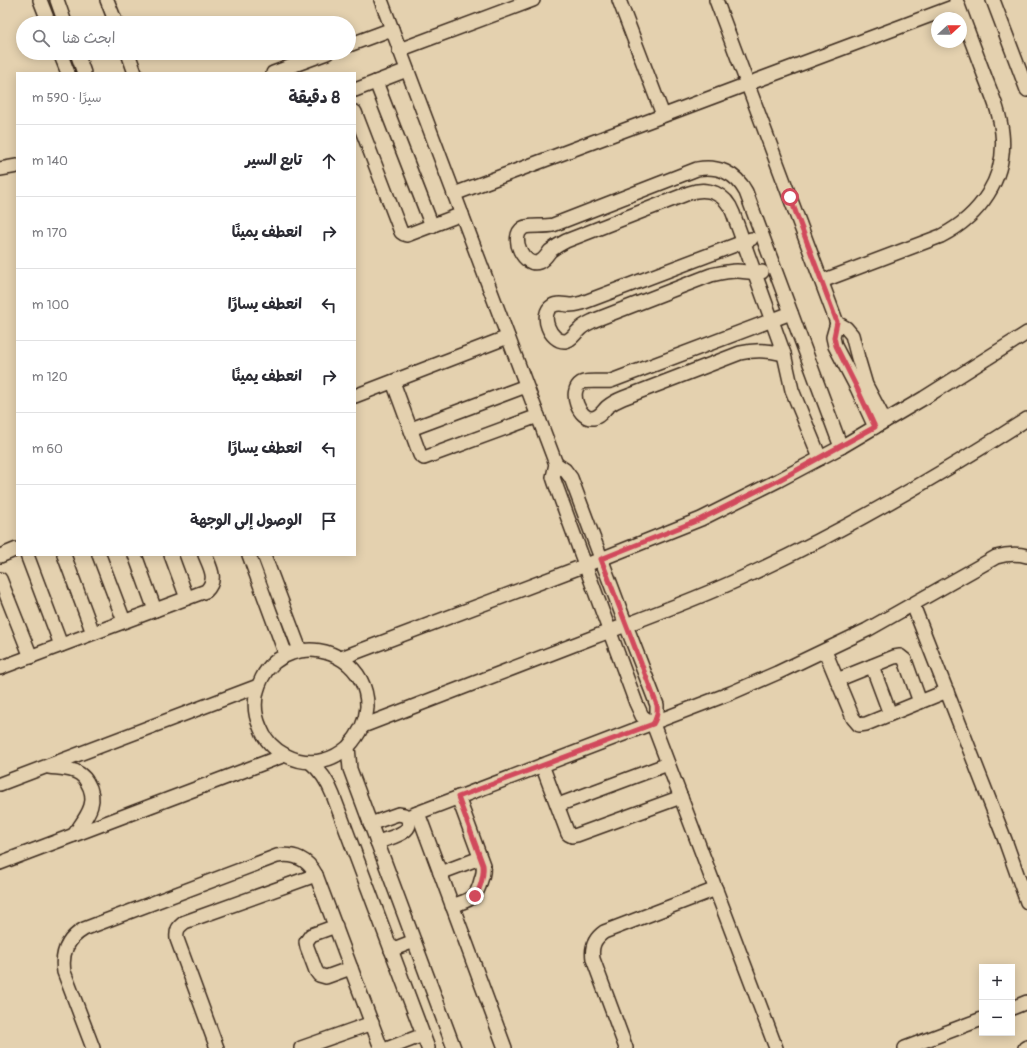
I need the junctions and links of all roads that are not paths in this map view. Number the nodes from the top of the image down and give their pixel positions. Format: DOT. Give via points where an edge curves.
graph roads {
  1 [pos="40,0"];
  2 [pos="57,0"];
  3 [pos="108,0"];
  4 [pos="381,0"];
  5 [pos="533,0"];
  6 [pos="619,0"];
  7 [pos="716,0"];
  8 [pos="993,0"];
  9 [pos="957,2"];
  10 [pos="46,16"];
  11 [pos="63,16"];
  12 [pos="114,16"];
  13 [pos="392,29"];
  14 [pos="356,42"];
  15 [pos="399,50"];
  16 [pos="63,60"];
  17 [pos="79,60"];
  18 [pos="130,60"];
  19 [pos="308,60"];
  20 [pos="407,70"];
  21 [pos="68,72"];
  22 [pos="84,72"];
  23 [pos="135,72"];
  24 [pos="276,72"];
  25 [pos="376,82"];
  26 [pos="747,84"];
  27 [pos="356,90"];
  28 [pos="1027,90"];
  29 [pos="356,115"];
  30 [pos="663,115"];
  31 [pos="16,166"];
  32 [pos="0,169"];
  33 [pos="454,194"];
  34 [pos="462,214"];
  35 [pos="432,226"];
  36 [pos="762,235"];
  37 [pos="744,242"];
  38 [pos="774,269"];
  39 [pos="756,274"];
  40 [pos="822,281"];
  41 [pos="790,313"];
  42 [pos="772,320"];
  43 [pos="837,322"];
  44 [pos="1026,334"];
  45 [pos="508,337"];
  46 [pos="784,354"];
  47 [pos="392,382"];
  48 [pos="526,386"];
  49 [pos="356,396"];
  50 [pos="538,416"];
  51 [pos="1027,419"];
  52 [pos="880,424"];
  53 [pos="411,430"];
  54 [pos="841,447"];
  55 [pos="820,458"];
  56 [pos="556,464"];
  57 [pos="16,549"];
  58 [pos="0,556"];
  59 [pos="27,556"];
  60 [pos="64,556"];
  61 [pos="99,556"];
  62 [pos="135,556"];
  63 [pos="170,556"];
  64 [pos="205,556"];
  65 [pos="248,556"];
  66 [pos="264,556"];
  67 [pos="1027,556"];
  68 [pos="601,559"];
  69 [pos="586,565"];
  70 [pos="0,579"];
  71 [pos="187,598"];
  72 [pos="913,605"];
  73 [pos="155,610"];
  74 [pos="124,622"];
  75 [pos="626,625"];
  76 [pos="610,631"];
  77 [pos="93,633"];
  78 [pos="61,645"];
  79 [pos="300,650"];
  80 [pos="825,651"];
  81 [pos="286,655"];
  82 [pos="31,656"];
  83 [pos="341,658"];
  84 [pos="872,666"];
  85 [pos="0,668"];
  86 [pos="837,680"];
  87 [pos="258,686"];
  88 [pos="947,691"];
  89 [pos="920,702"];
  90 [pos="890,714"];
  91 [pos="653,724"];
  92 [pos="363,726"];
  93 [pos="348,748"];
  94 [pos="285,755"];
  95 [pos="310,762"];
  96 [pos="668,764"];
  97 [pos="542,765"];
  98 [pos="47,766"];
  99 [pos="0,784"];
  100 [pos="681,796"];
  101 [pos="458,797"];
  102 [pos="558,805"];
  103 [pos="412,815"];
  104 [pos="370,824"];
  105 [pos="74,835"];
  106 [pos="377,842"];
  107 [pos="480,858"];
  108 [pos="0,863"];
  109 [pos="440,873"];
  110 [pos="316,875"];
  111 [pos="716,889"];
  112 [pos="1027,902"];
  113 [pos="452,906"];
  114 [pos="336,926"];
  115 [pos="414,941"];
  116 [pos="391,950"];
  117 [pos="351,968"];
  118 [pos="1027,1002"];
  119 [pos="1015,1007"];
  120 [pos="979,1020"];
  121 [pos="372,1023"];
  122 [pos="423,1035"];
  123 [pos="93,1048"];
  124 [pos="217,1048"];
  125 [pos="301,1048"];
  126 [pos="381,1048"];
  127 [pos="389,1048"];
  128 [pos="428,1048"];
  129 [pos="454,1048"];
  130 [pos="505,1048"];
  131 [pos="626,1048"];
  132 [pos="776,1048"];
  133 [pos="905,1048"];
  1 -- 10 [label="street"];
  2 -- 11 [label="street"];
  3 -- 12 [label="street"];
  4 -- 13 [label="street"];
  5 -- 15 [label="street"];
  6 -- 30 [label="street"];
  7 -- 26 [label="street"];
  8 -- 28 [label="street"];
  9 -- 26 [label="street"];
  9 -- 40 [label="street" via="1000,120 1002,152 994,183 977,210 953,230"];
  13 -- 14 [label="street"];
  13 -- 15 [label="street"];
  15 -- 20 [label="street"];
  16 -- 21 [label="street"];
  17 -- 22 [label="street"];
  18 -- 23 [label="street"];
  19 -- 24 [label="street"];
  20 -- 25 [label="street"];
  20 -- 33 [label="street"];
  25 -- 27 [label="street"];
  25 -- 35 [label="street"];
  26 -- 30 [label="street"];
  26 -- 40 [label="street"];
  29 -- 35 [label="street" via="401,232 407,235"];
  30 -- 33 [label="street"];
  31 -- 32 [label="street"];
  33 -- 34 [label="street"];
  34 -- 35 [label="street"];
  34 -- 45 [label="street"];
  36 -- 37 [label="street"];
  36 -- 37 [label="street" via="738,180 726,171 712,168 697,170 553,224 541,227 527,226 518,232 517,240 523,255 530,262 538,262 566,241 702,190 716,193 727,201"];
  36 -- 38 [label="street"];
  37 -- 39 [label="street"];
  37 -- 39 [label="street" via="582,303 553,305 547,313 549,328 555,337 566,341 595,320 711,275 738,271"];
  38 -- 39 [label="street"];
  38 -- 41 [label="street"];
  39 -- 42 [label="street"];
  40 -- 43 [label="street"];
  41 -- 42 [label="street"];
  41 -- 54 [label="street"];
  42 -- 46 [label="street"];
  42 -- 46 [label="street" via="611,381 582,382 575,391 578,406 584,415 594,418 601,415 612,403 623,398 740,353 767,350"];
  43 -- 52 [label="street" via="852,335"];
  43 -- 52 [label="street" via="834,337 836,346 857,388"];
  44 -- 52 [label="street"];
  45 -- 47 [label="street"];
  45 -- 48 [label="street"];
  46 -- 55 [label="street" via="792,390"];
  47 -- 49 [label="street"];
  47 -- 53 [label="street"];
  48 -- 50 [label="street"];
  48 -- 53 [label="street"];
  50 -- 53 [label="street" via="424,458 420,455"];
  50 -- 56 [label="street"];
  51 -- 75 [label="street" via="871,512 798,551 714,590"];
  52 -- 54 [label="street"];
  54 -- 55 [label="street"];
  55 -- 68 [label="street" via="701,519"];
  56 -- 68 [label="street" via="566,470 571,478"];
  56 -- 69 [label="street" via="553,477"];
  57 -- 58 [label="street"];
  59 -- 78 [label="street"];
  60 -- 77 [label="street"];
  61 -- 74 [label="street"];
  62 -- 73 [label="street"];
  63 -- 71 [label="street"];
  64 -- 71 [label="street" via="212,576 211,584 206,591"];
  65 -- 81 [label="street"];
  66 -- 79 [label="street"];
  67 -- 72 [label="street" via="1014,554 996,557"];
  68 -- 69 [label="street"];
  68 -- 75 [label="street"];
  69 -- 76 [label="street"];
  69 -- 83 [label="street"];
  70 -- 82 [label="street"];
  71 -- 73 [label="street"];
  72 -- 80 [label="street"];
  72 -- 88 [label="street"];
  73 -- 74 [label="street"];
  74 -- 77 [label="street"];
  75 -- 76 [label="street"];
  75 -- 91 [label="street" via="657,705 657,715"];
  76 -- 91 [label="street" via="639,712"];
  76 -- 92 [label="street"];
  77 -- 78 [label="street"];
  78 -- 82 [label="street"];
  79 -- 81 [label="street"];
  79 -- 83 [label="street" via="314,649"];
  80 -- 86 [label="street"];
  80 -- 91 [label="street"];
  81 -- 87 [label="street" via="274,663"];
  82 -- 85 [label="street"];
  83 -- 92 [label="street" via="355,671 364,688 367,707"];
  84 -- 86 [label="street"];
  84 -- 89 [label="street" via="897,656 903,658"];
  84 -- 90 [label="street"];
  86 -- 90 [label="street" via="857,723 863,725"];
  87 -- 94 [label="street" via="256,718 262,733 272,746"];
  87 -- 98 [label="street"];
  88 -- 89 [label="street"];
  88 -- 112 [label="street"];
  89 -- 90 [label="street"];
  91 -- 96 [label="street"];
  91 -- 97 [label="street"];
  92 -- 93 [label="street"];
  93 -- 95 [label="street" via="330,758"];
  93 -- 104 [label="street" via="350,770"];
  94 -- 95 [label="street"];
  94 -- 105 [label="street"];
  95 -- 116 [label="street" via="329,786"];
  96 -- 100 [label="street"];
  96 -- 102 [label="street"];
  97 -- 101 [label="street"];
  97 -- 102 [label="street"];
  98 -- 99 [label="street"];
  98 -- 105 [label="street" via="80,774 91,788 91,806"];
  100 -- 102 [label="street" via="572,836 568,834"];
  100 -- 111 [label="street"];
  101 -- 103 [label="street"];
  101 -- 107 [label="street"];
  103 -- 104 [label="street" via="398,814"];
  103 -- 106 [label="street" via="404,832"];
  103 -- 109 [label="street"];
  104 -- 106 [label="street"];
  105 -- 108 [label="street"];
  106 -- 115 [label="street"];
  107 -- 109 [label="street"];
  107 -- 113 [label="street" via="484,871 478,892 470,899"];
  109 -- 113 [label="street"];
  110 -- 114 [label="street"];
  110 -- 123 [label="street" via="310,865 300,858 277,856 78,932 65,950 64,972"];
  110 -- 124 [label="street" via="185,922 177,929 177,938"];
  111 -- 131 [label="street" via="604,932 594,943 593,959"];
  111 -- 132 [label="street"];
  113 -- 130 [label="street"];
  114 -- 117 [label="street"];
  114 -- 117 [label="street" via="311,935 306,942 307,947 316,971 322,976 326,977"];
  115 -- 116 [label="street"];
  115 -- 129 [label="street"];
  116 -- 122 [label="street"];
  117 -- 121 [label="street"];
  118 -- 119 [label="street"];
  120 -- 133 [label="street"];
  121 -- 125 [label="street"];
  121 -- 126 [label="street"];
  122 -- 127 [label="street"];
  122 -- 128 [label="street"];
}
